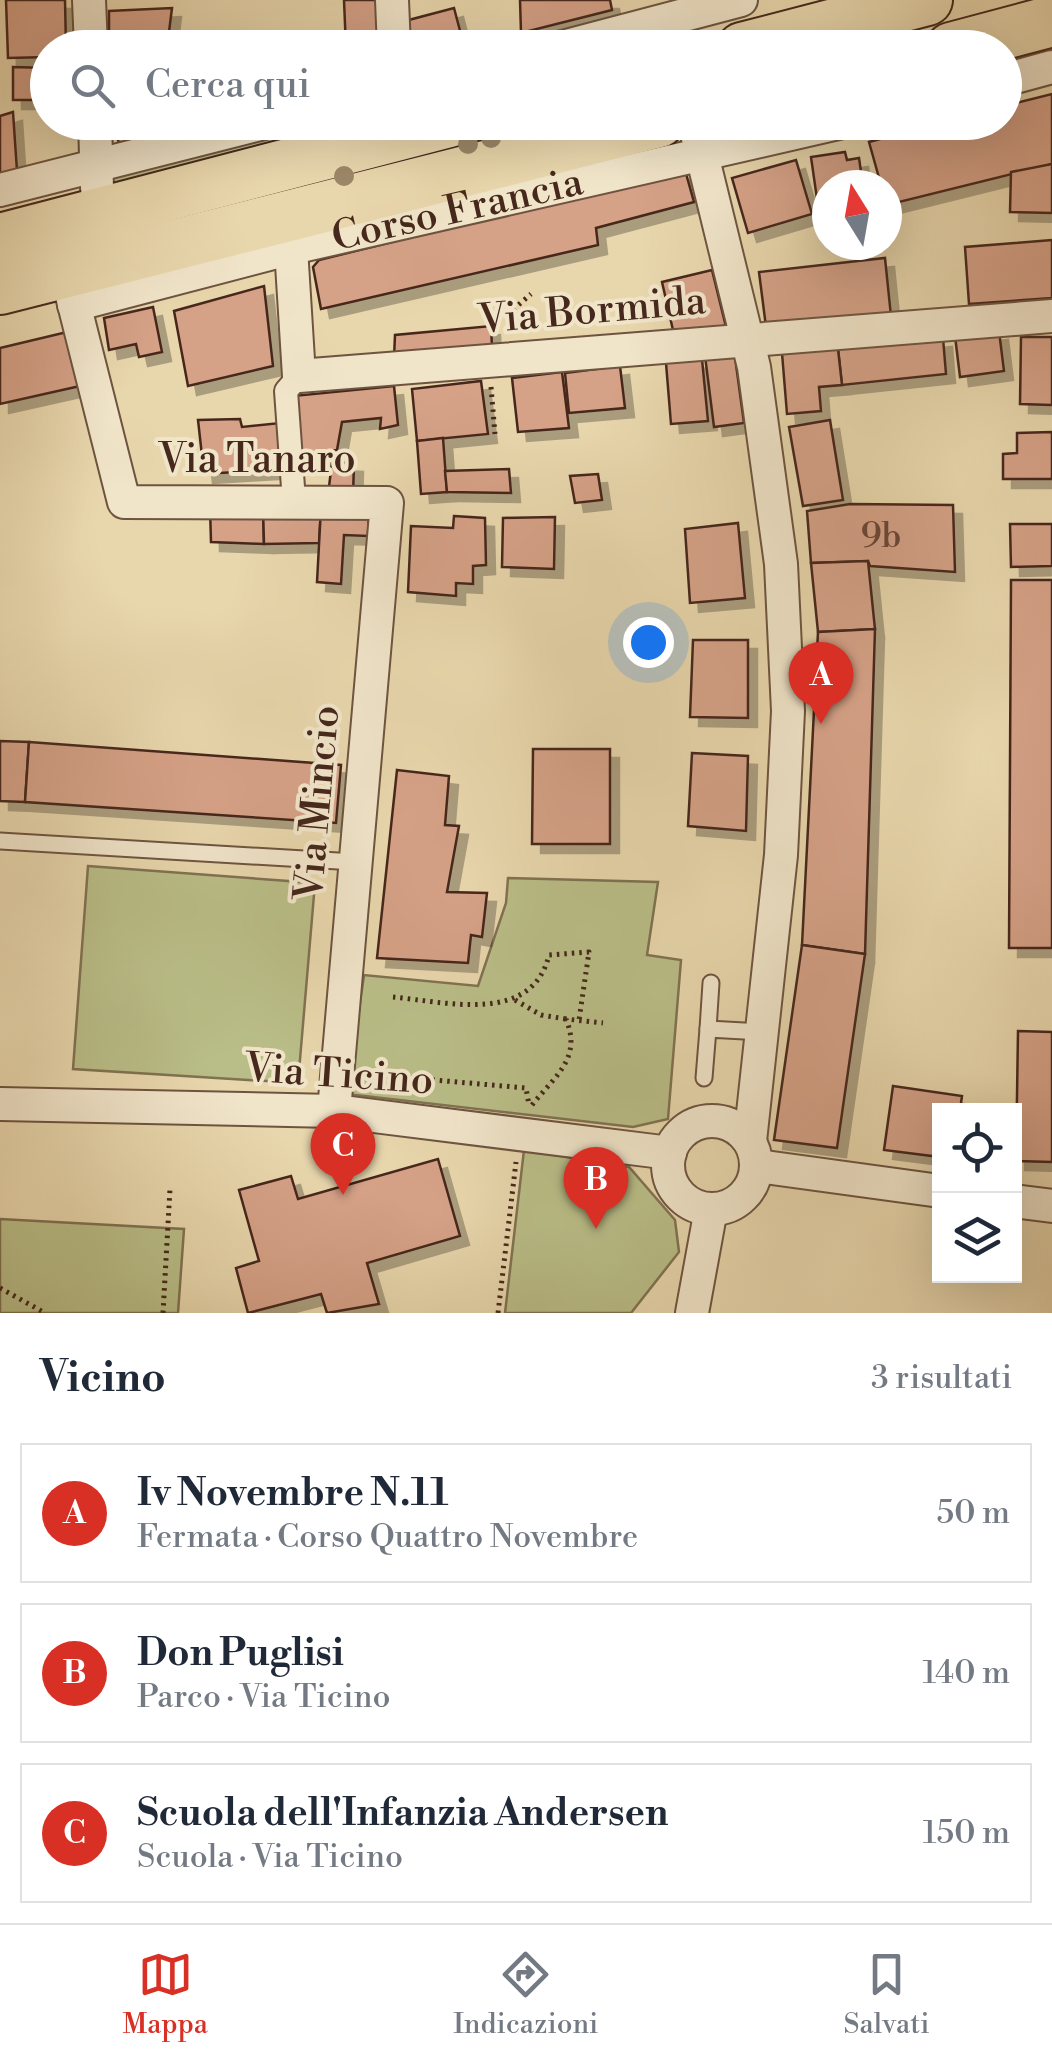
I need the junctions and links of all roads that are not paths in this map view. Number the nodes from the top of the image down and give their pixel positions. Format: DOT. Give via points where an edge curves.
graph roads {
  1 [pos="89,0"];
  2 [pos="392,0"];
  3 [pos="741,0"];
  4 [pos="927,0"];
  5 [pos="1052,21"];
  6 [pos="91,30"];
  7 [pos="393,30"];
  8 [pos="678,30"];
  9 [pos="811,30"];
  10 [pos="1018,30"];
  11 [pos="1052,68"];
  12 [pos="1022,76"];
  13 [pos="96,140"];
  14 [pos="223,140"];
  15 [pos="342,140"];
  16 [pos="598,140"];
  17 [pos="689,140"];
  18 [pos="698,140"];
  19 [pos="708,140"];
  20 [pos="777,140"];
  21 [pos="0,190"];
  22 [pos="97,190"];
  23 [pos="288,232"];
  24 [pos="0,239"];
  25 [pos="0,289"];
  26 [pos="70,289"];
  27 [pos="1052,316"];
  28 [pos="748,340"];
  29 [pos="299,376"];
  30 [pos="294,501"];
  31 [pos="387,503"];
  32 [pos="0,841"];
  33 [pos="355,862"];
  34 [pos="712,983"];
  35 [pos="708,1028"];
  36 [pos="762,1032"];
  37 [pos="704,1078"];
  38 [pos="0,1104"];
  39 [pos="334,1111"];
  40 [pos="670,1153"];
  41 [pos="753,1154"];
  42 [pos="932,1189"];
  43 [pos="1022,1202"];
  44 [pos="1052,1206"];
  45 [pos="711,1208"];
  46 [pos="692,1313"];
  1 -- 6 [label="street"];
  2 -- 7 [label="street"];
  3 -- 8 [label="street"];
  4 -- 9 [label="main road"];
  5 -- 10 [label="main road"];
  11 -- 12 [label="street"];
  13 -- 22 [label="street"];
  14 -- 22 [label="street, Corso Francia"];
  15 -- 22 [label="main road, Corso Francia"];
  16 -- 23 [label="main road, Corso Francia"];
  17 -- 23 [label="street, Corso Francia"];
  18 -- 28 [label="street"];
  19 -- 20 [label="street, Corso Francia" via="747,148"];
  21 -- 22 [label="street, Corso Francia"];
  22 -- 24 [label="main road, Corso Francia"];
  23 -- 26 [label="main road, Corso Francia"];
  23 -- 29 [label="street"];
  25 -- 26 [label="main road, Corso Francia"];
  26 -- 30 [label="street, Via Tanaro" via="124,502"];
  27 -- 28 [label="street, Via Bormida"];
  28 -- 29 [label="street, Via Bormida"];
  28 -- 36 [label="street" via="771,466 788,712"];
  29 -- 30 [label="street" via="286,391"];
  30 -- 31 [label="street, Via Tanaro"];
  31 -- 33 [label="street, Via Mincio"];
  32 -- 33 [label="lane"];
  33 -- 39 [label="street, Via Mincio"];
  34 -- 35 [label="lane"];
  35 -- 36 [label="lane"];
  35 -- 37 [label="lane"];
  36 -- 41 [label="street"];
  38 -- 39 [label="street, Via Ticino"];
  39 -- 40 [label="street, Via Ticino"];
  40 -- 41 [label="street" via="698,1123 727,1123"];
  40 -- 45 [label="street" via="677,1191"];
  41 -- 42 [label="street"];
  41 -- 45 [label="street" via="747,1192"];
  43 -- 44 [label="street"];
  45 -- 46 [label="street"];
}
